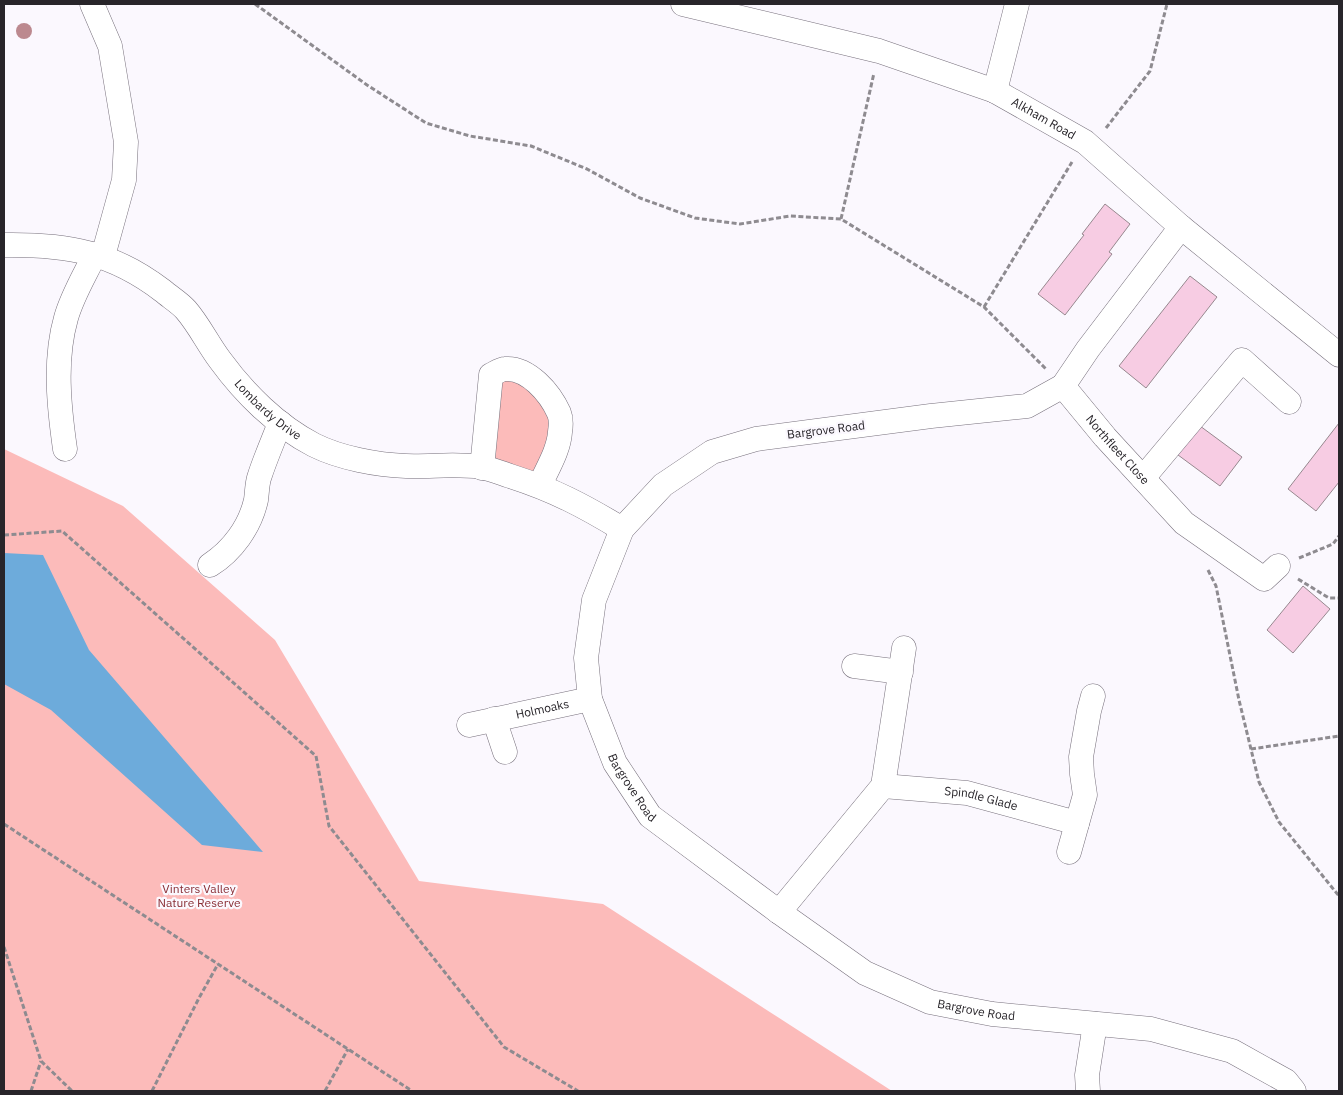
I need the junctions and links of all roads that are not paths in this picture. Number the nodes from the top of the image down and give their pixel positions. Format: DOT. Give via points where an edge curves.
graph roads {
  1 [pos="92,4"];
  2 [pos="683,4"];
  3 [pos="1017,4"];
  4 [pos="742,11"];
  5 [pos="996,91"];
  6 [pos="1181,227"];
  7 [pos="4,245"];
  8 [pos="99,255"];
  9 [pos="1339,355"];
  10 [pos="1063,386"];
  11 [pos="1288,402"];
  12 [pos="280,423"];
  13 [pos="65,449"];
  14 [pos="482,468"];
  15 [pos="1143,478"];
  16 [pos="540,485"];
  17 [pos="622,529"];
  18 [pos="210,565"];
  19 [pos="1278,566"];
  20 [pos="904,648"];
  21 [pos="854,666"];
  22 [pos="901,672"];
  23 [pos="1093,696"];
  24 [pos="590,699"];
  25 [pos="494,719"];
  26 [pos="468,725"];
  27 [pos="505,752"];
  28 [pos="883,786"];
  29 [pos="1077,823"];
  30 [pos="1069,852"];
  31 [pos="779,912"];
  32 [pos="1095,1024"];
  33 [pos="1088,1091"];
  34 [pos="1294,1091"];
  1 -- 8 [label="street" via="110,46 126,142 124,180"];
  2 -- 4 [label="street, Alkham Road"];
  3 -- 5 [label="street"];
  4 -- 5 [label="street, Alkham Road" via="879,51"];
  5 -- 6 [label="street, Alkham Road" via="1088,145"];
  6 -- 9 [label="street, Alkham Road"];
  6 -- 10 [label="street"];
  7 -- 8 [label="street, Lombardy Drive" via="68,248"];
  8 -- 12 [label="street, Lombardy Drive" via="145,278 186,309 220,361 250,396"];
  8 -- 13 [label="street" via="66,316 61,341 60,413"];
  10 -- 15 [label="street, Northfleet Close"];
  10 -- 17 [label="street, Bargrove Road" via="1027,406 756,439 712,452 663,485"];
  11 -- 15 [label="street" via="1242,360"];
  12 -- 14 [label="street, Lombardy Drive" via="315,446 356,460 405,466"];
  12 -- 18 [label="street" via="259,480 250,519 224,556"];
  14 -- 16 [label="street, Lombardy Drive"];
  14 -- 16 [label="street" via="491,375 504,368 522,372 536,382 560,414 560,433"];
  15 -- 19 [label="street, Northfleet Close" via="1184,523 1264,578"];
  16 -- 17 [label="street, Lombardy Drive"];
  17 -- 24 [label="street, Bargrove Road" via="594,600 586,658"];
  20 -- 22 [label="street"];
  21 -- 22 [label="street"];
  22 -- 28 [label="street"];
  23 -- 29 [label="street" via="1081,757 1085,795"];
  24 -- 25 [label="street, Holmoaks"];
  24 -- 31 [label="street, Bargrove Road" via="615,763 650,816"];
  25 -- 26 [label="street, Holmoaks"];
  25 -- 27 [label="street"];
  28 -- 29 [label="street, Spindle Glade" via="967,793"];
  28 -- 31 [label="street"];
  29 -- 30 [label="street"];
  31 -- 32 [label="street, Bargrove Road" via="865,973 930,1002 992,1014"];
  32 -- 33 [label="street" via="1087,1075"];
  32 -- 34 [label="street, Bargrove Road" via="1151,1029 1232,1051 1286,1081"];
}
